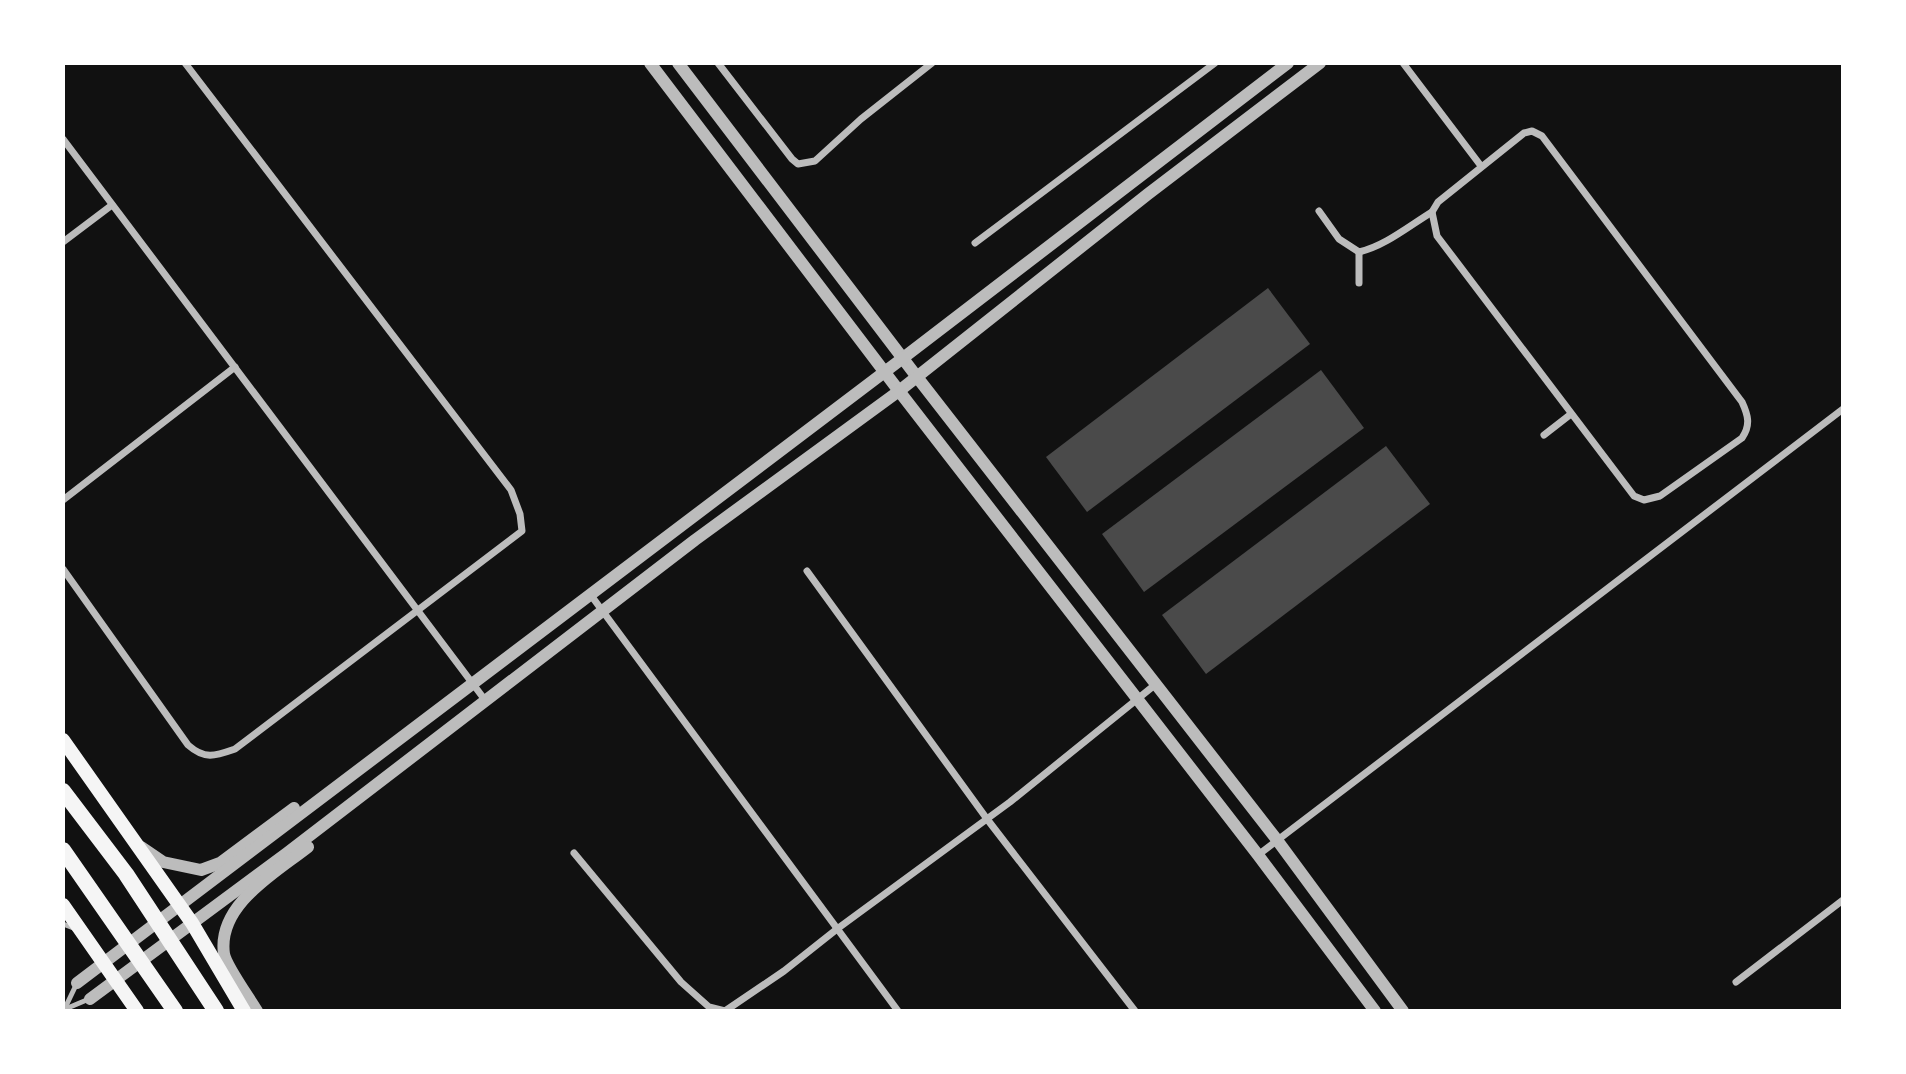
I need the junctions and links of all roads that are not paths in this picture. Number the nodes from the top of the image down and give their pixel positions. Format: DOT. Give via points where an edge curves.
graph roads {
  1 [pos="186,63"];
  2 [pos="650,63"];
  3 [pos="677,63"];
  4 [pos="718,63"];
  5 [pos="932,63"];
  6 [pos="1288,63"];
  7 [pos="1320,63"];
  8 [pos="1403,63"];
  9 [pos="1212,64"];
  10 [pos="63,139"];
  11 [pos="1480,166"];
  12 [pos="113,205"];
  13 [pos="1319,211"];
  14 [pos="1432,212"];
  15 [pos="63,242"];
  16 [pos="975,243"];
  17 [pos="1359,252"];
  18 [pos="1359,283"];
  19 [pos="902,358"];
  20 [pos="235,366"];
  21 [pos="885,372"];
  22 [pos="917,377"];
  23 [pos="899,391"];
  24 [pos="1843,409"];
  25 [pos="1571,414"];
  26 [pos="1544,435"];
  27 [pos="63,500"];
  28 [pos="63,569"];
  29 [pos="807,571"];
  30 [pos="590,594"];
  31 [pos="602,611"];
  32 [pos="417,612"];
  33 [pos="472,683"];
  34 [pos="1156,684"];
  35 [pos="1137,699"];
  36 [pos="485,700"];
  37 [pos="63,740"];
  38 [pos="349,776"];
  39 [pos="63,791"];
  40 [pos="362,794"];
  41 [pos="987,819"];
  42 [pos="127,831"];
  43 [pos="1277,841"];
  44 [pos="63,850"];
  45 [pos="574,853"];
  46 [pos="1258,855"];
  47 [pos="1843,900"];
  48 [pos="63,905"];
  49 [pos="180,906"];
  50 [pos="192,923"];
  51 [pos="63,924"];
  52 [pos="837,929"];
  53 [pos="83,932"];
  54 [pos="104,962"];
  55 [pos="114,979"];
  56 [pos="1736,982"];
  57 [pos="77,983"];
  58 [pos="90,999"];
  59 [pos="64,1009"];
  60 [pos="137,1011"];
  61 [pos="175,1011"];
  62 [pos="216,1011"];
  63 [pos="244,1011"];
  64 [pos="257,1011"];
  65 [pos="898,1011"];
  66 [pos="1135,1011"];
  67 [pos="1375,1011"];
  68 [pos="1403,1011"];
  1 -- 32 [label="street" via="511,490 523,531"];
  2 -- 21 [label="street"];
  3 -- 19 [label="street"];
  4 -- 5 [label="street" via="799,164 815,161"];
  6 -- 19 [label="street"];
  7 -- 22 [label="street"];
  8 -- 11 [label="street"];
  9 -- 16 [label="street"];
  10 -- 12 [label="street"];
  11 -- 14 [label="street"];
  11 -- 25 [label="street" via="1524,133 1542,136 1742,402 1748,430 1660,496 1644,500 1634,496"];
  12 -- 15 [label="street"];
  12 -- 20 [label="street"];
  13 -- 17 [label="street" via="1339,239"];
  14 -- 17 [label="street"];
  14 -- 25 [label="street" via="1437,236"];
  17 -- 18 [label="street"];
  19 -- 21 [label="street"];
  19 -- 22 [label="street"];
  20 -- 27 [label="street"];
  20 -- 32 [label="street"];
  21 -- 23 [label="street"];
  21 -- 30 [label="street"];
  22 -- 23 [label="street"];
  22 -- 34 [label="street"];
  23 -- 31 [label="street"];
  23 -- 35 [label="street"];
  24 -- 43 [label="street"];
  25 -- 26 [label="street"];
  28 -- 32 [label="street" via="188,745 197,753 215,756 235,749"];
  29 -- 41 [label="street"];
  30 -- 31 [label="street"];
  30 -- 33 [label="street"];
  31 -- 36 [label="street"];
  31 -- 52 [label="street"];
  32 -- 33 [label="street"];
  33 -- 36 [label="street"];
  33 -- 38 [label="street"];
  34 -- 35 [label="street"];
  34 -- 43 [label="street"];
  35 -- 41 [label="street"];
  35 -- 46 [label="street"];
  36 -- 40 [label="street"];
  37 -- 42 [label="main road"];
  38 -- 42 [label="street" via="303,802 219,863 201,870 163,862"];
  38 -- 49 [label="street"];
  39 -- 62 [label="highway" via="126,874"];
  40 -- 50 [label="street"];
  40 -- 64 [label="street" via="327,831 239,904 226,929 224,956"];
  41 -- 52 [label="street"];
  41 -- 66 [label="street"];
  42 -- 49 [label="main road"];
  43 -- 46 [label="street"];
  43 -- 68 [label="street"];
  44 -- 61 [label="highway"];
  45 -- 52 [label="street" via="681,982 709,1007 724,1011"];
  46 -- 67 [label="street"];
  47 -- 56 [label="street"];
  48 -- 53 [label="main road"];
  49 -- 50 [label="main road"];
  49 -- 54 [label="street"];
  50 -- 55 [label="street"];
  50 -- 63 [label="main road"];
  51 -- 53 [label="lane"];
  52 -- 65 [label="street"];
  53 -- 54 [label="main road"];
  54 -- 55 [label="main road"];
  54 -- 57 [label="street"];
  55 -- 58 [label="street"];
  55 -- 60 [label="main road"];
  57 -- 59 [label="lane"];
  58 -- 59 [label="lane"];
}
